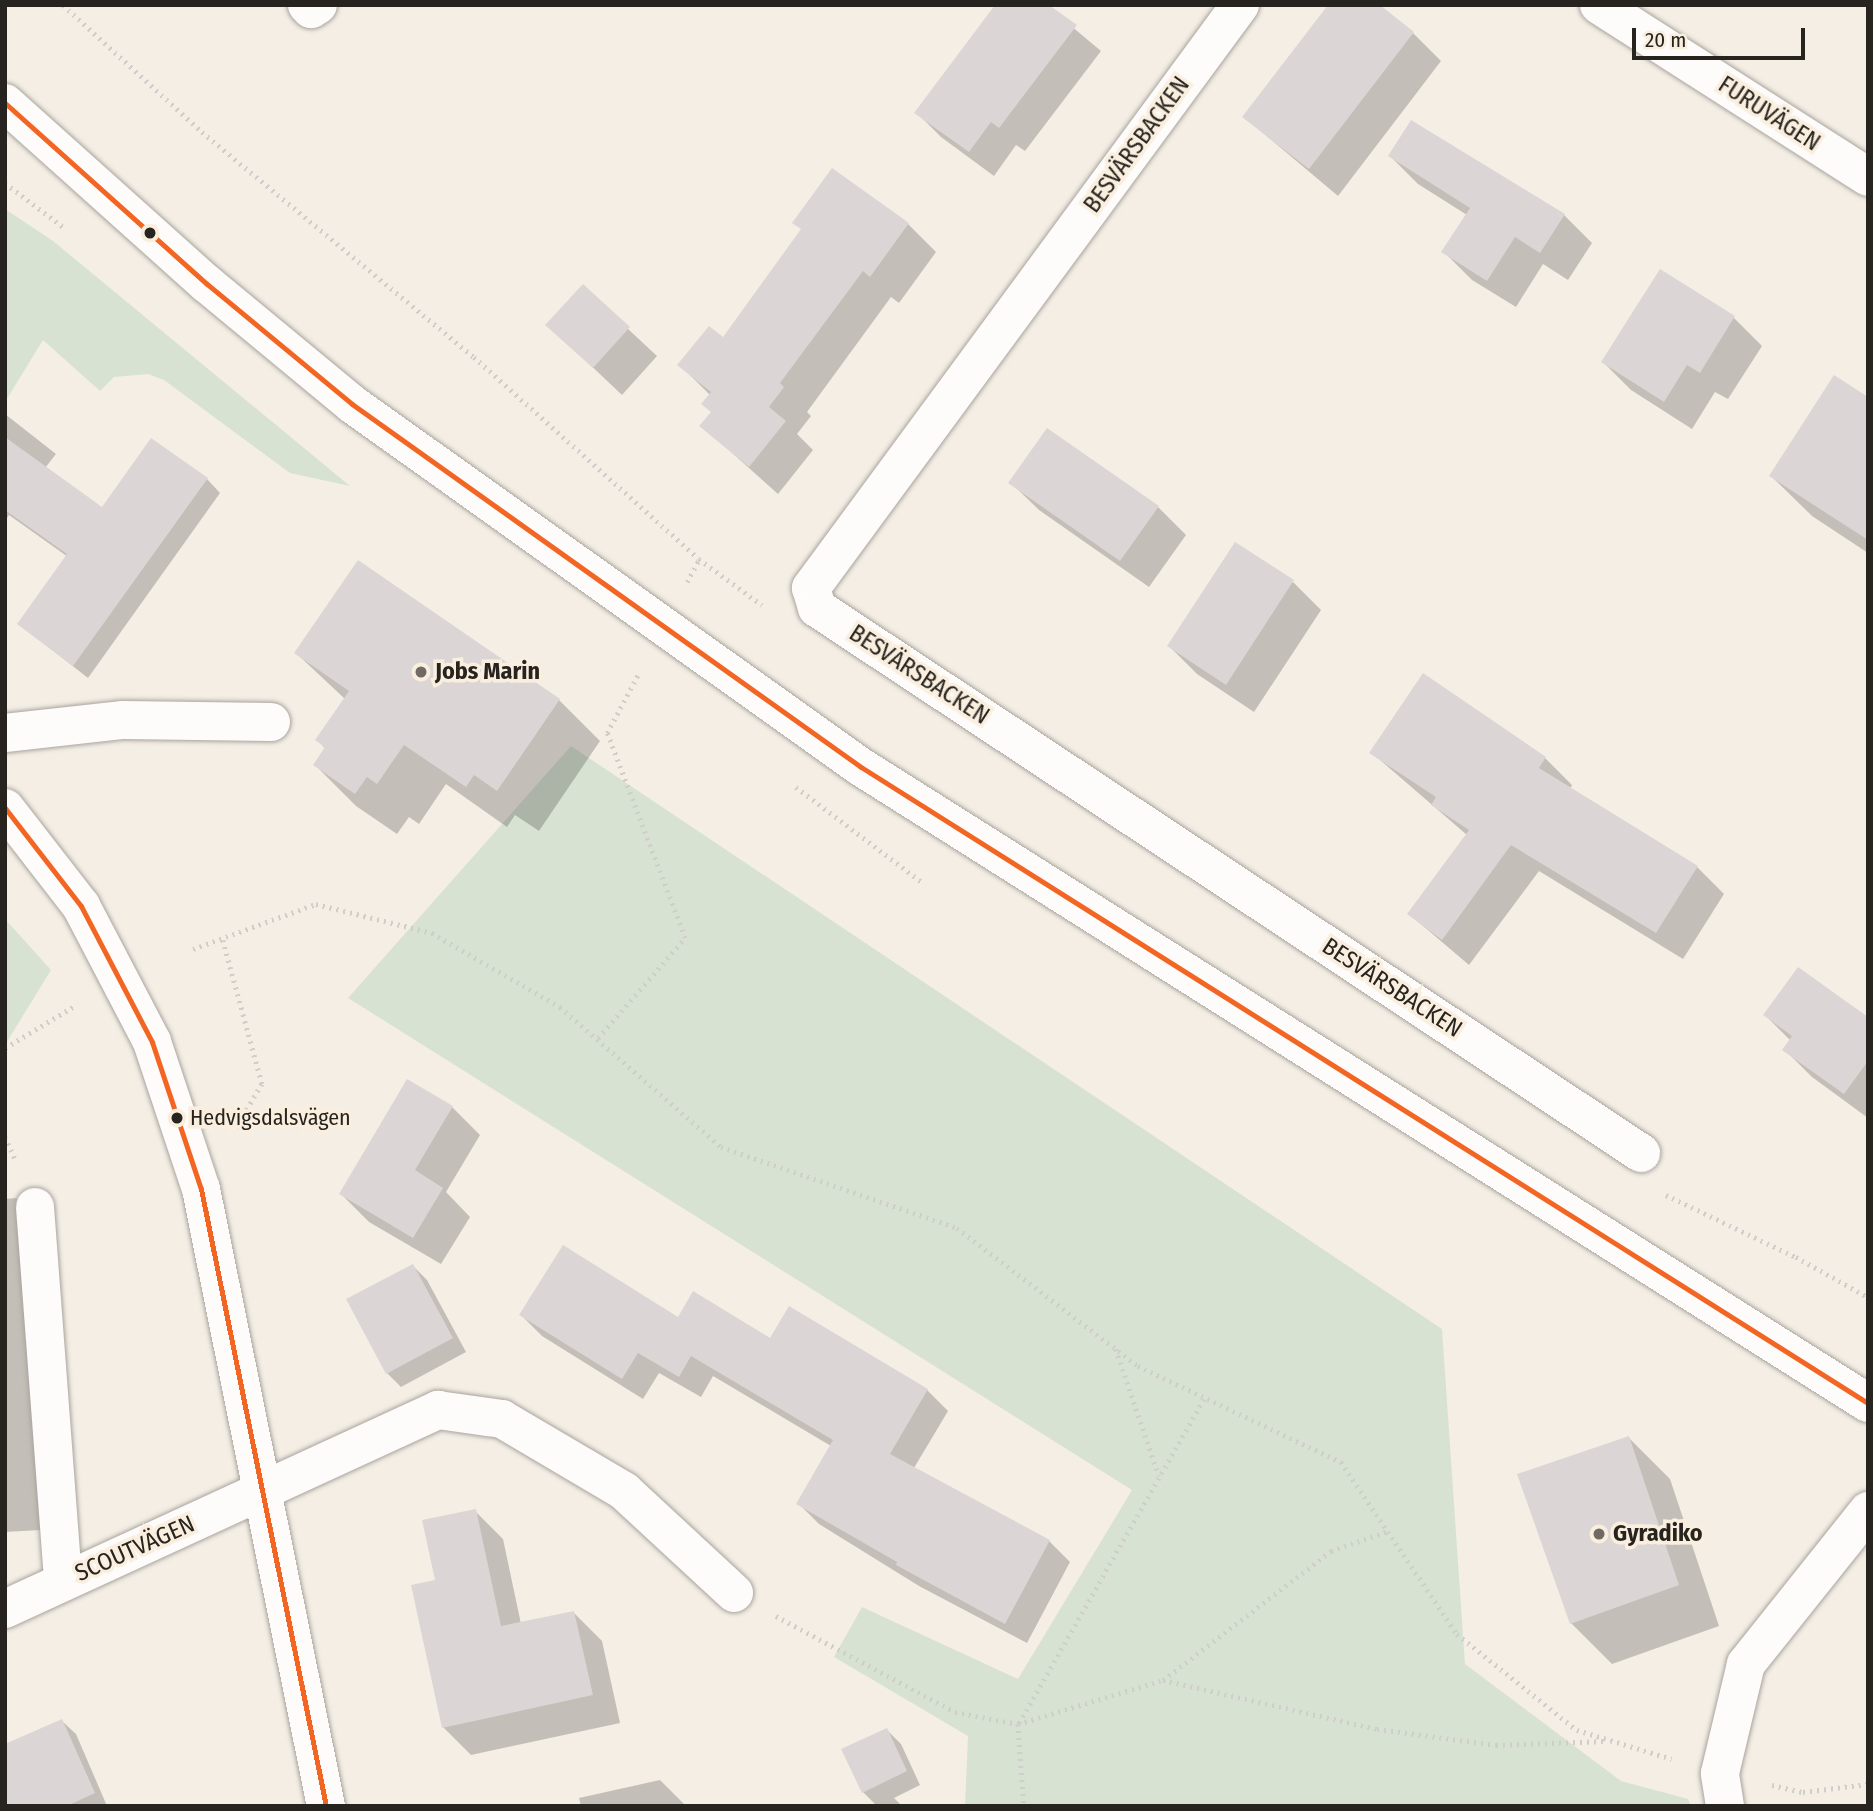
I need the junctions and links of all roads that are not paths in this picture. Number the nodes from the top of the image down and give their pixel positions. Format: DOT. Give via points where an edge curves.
graph roads {
  1 [pos="307,5"];
  2 [pos="318,5"];
  3 [pos="1240,5"];
  4 [pos="1599,5"];
  5 [pos="5,103"];
  6 [pos="1868,177"];
  7 [pos="271,722"];
  8 [pos="5,733"];
  9 [pos="5,808"];
  10 [pos="1641,1153"];
  11 [pos="35,1207"];
  12 [pos="1868,1404"];
  13 [pos="265,1491"];
  14 [pos="1868,1511"];
  15 [pos="63,1581"];
  16 [pos="734,1593"];
  17 [pos="5,1609"];
  18 [pos="1722,1789"];
  19 [pos="326,1806"];
  1 -- 2 [label="street"];
  3 -- 10 [label="street, BESVÄRSBACKEN" via="811,588 817,608"];
  4 -- 6 [label="street, FURUVÄGEN"];
  5 -- 12 [label="street" via="207,284 352,404 860,768"];
  7 -- 8 [label="street" via="123,720"];
  9 -- 13 [label="street" via="81,906 152,1042 201,1189"];
  11 -- 15 [label="street"];
  13 -- 15 [label="street, SCOUTVÄGEN"];
  13 -- 16 [label="street" via="438,1410 502,1419 624,1491"];
  13 -- 19 [label="street"];
  14 -- 18 [label="street" via="1746,1664"];
  15 -- 17 [label="street, SCOUTVÄGEN"];
}
